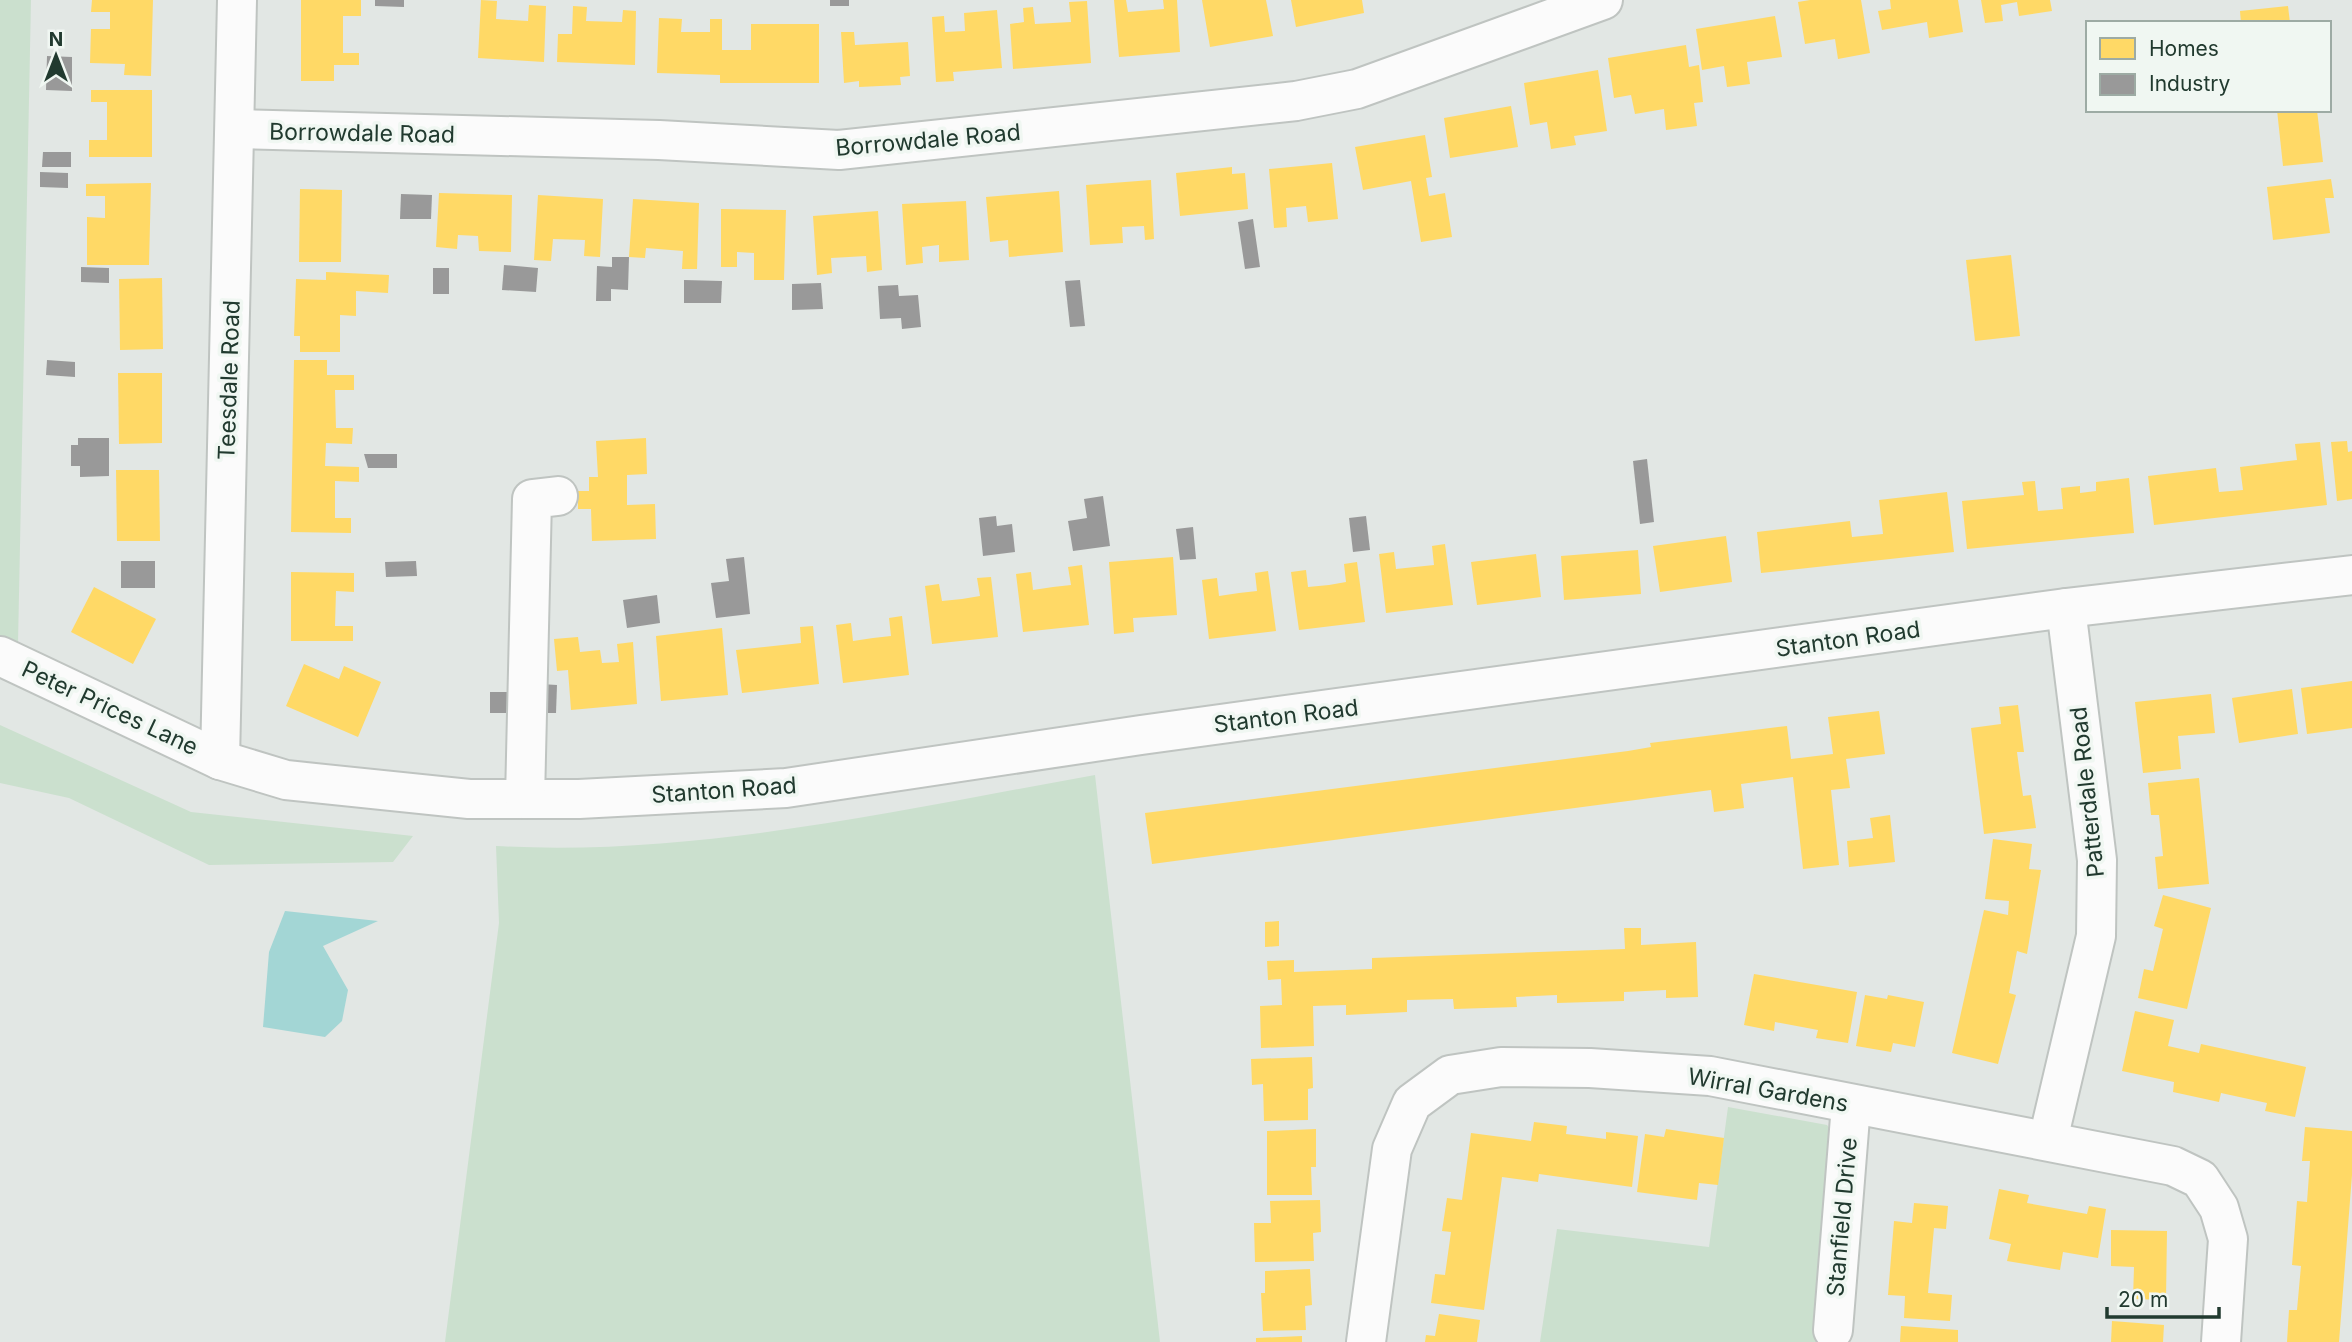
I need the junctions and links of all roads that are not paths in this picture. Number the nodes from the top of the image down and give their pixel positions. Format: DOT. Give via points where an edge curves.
graph roads {
  1 [pos="237,0"];
  2 [pos="1603,0"];
  3 [pos="235,129"];
  4 [pos="558,496"];
  5 [pos="2352,575"];
  6 [pos="2066,608"];
  7 [pos="0,656"];
  8 [pos="220,760"];
  9 [pos="524,799"];
  10 [pos="1851,1105"];
  11 [pos="2048,1140"];
  12 [pos="1833,1329"];
  13 [pos="1366,1342"];
  14 [pos="2221,1342"];
  1 -- 3 [label="street, Teesdale Road"];
  2 -- 3 [label="street, Borrowdale Road" via="1357,89 1296,101 853,149"];
  3 -- 8 [label="street, Teesdale Road"];
  4 -- 9 [label="street" via="532,499"];
  5 -- 6 [label="street, Stanton Road"];
  6 -- 9 [label="street, Stanton Road" via="786,788"];
  6 -- 11 [label="street, Patterdale Road" via="2097,860 2096,936"];
  7 -- 8 [label="street, Peter Prices Lane"];
  8 -- 9 [label="street, Stanton Road" via="286,780 469,799"];
  10 -- 11 [label="street, Wirral Gardens"];
  10 -- 12 [label="street, Stanfield Drive"];
  10 -- 13 [label="street, Wirral Gardens" via="1710,1076 1501,1067 1450,1075 1412,1103 1392,1149"];
  11 -- 14 [label="street, Wirral Gardens" via="2173,1166 2200,1179 2219,1208 2228,1240"];
}
